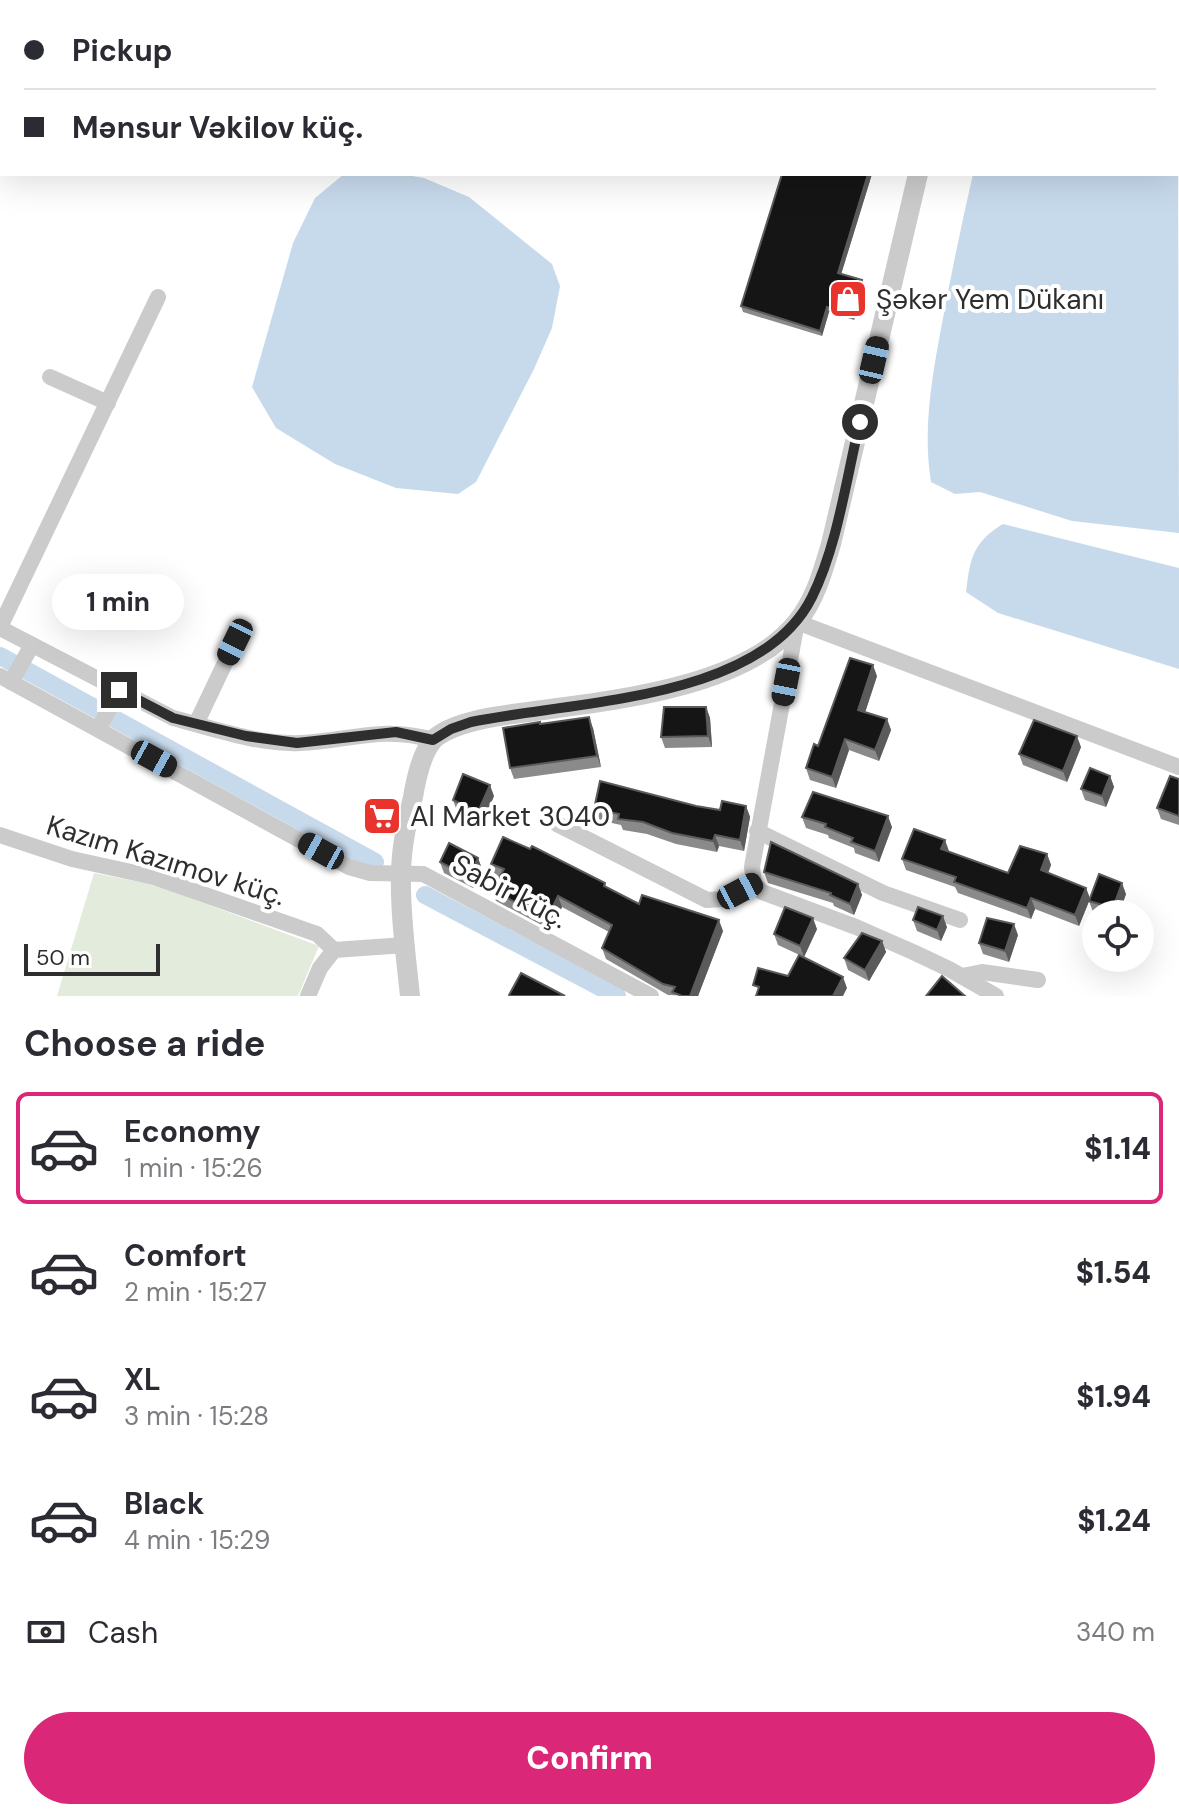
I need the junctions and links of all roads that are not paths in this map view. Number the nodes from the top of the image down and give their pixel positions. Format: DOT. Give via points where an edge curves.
graph roads {
  1 [pos="918,176"];
  2 [pos="158,297"];
  3 [pos="50,377"];
  4 [pos="108,403"];
  5 [pos="797,622"];
  6 [pos="0,628"];
  7 [pos="235,642"];
  8 [pos="32,645"];
  9 [pos="6,679"];
  10 [pos="119,690"];
  11 [pos="196,724"];
  12 [pos="99,728"];
  13 [pos="433,740"];
  14 [pos="1179,767"];
  15 [pos="557,824"];
  16 [pos="757,831"];
  17 [pos="0,835"];
  18 [pos="401,872"];
  19 [pos="754,883"];
  20 [pos="960,920"];
  21 [pos="405,945"];
  22 [pos="334,950"];
  23 [pos="962,976"];
  24 [pos="1038,980"];
  25 [pos="308,996"];
  26 [pos="410,996"];
  27 [pos="651,996"];
  28 [pos="996,996"];
  1 -- 5 [label="street" via="831,544"];
  2 -- 4 [label="street"];
  3 -- 4 [label="street"];
  4 -- 6 [label="street"];
  5 -- 13 [label="street" via="755,657 704,679 471,722"];
  5 -- 14 [label="street"];
  5 -- 16 [label="street"];
  6 -- 8 [label="street"];
  7 -- 11 [label="street"];
  8 -- 9 [label="street"];
  8 -- 10 [label="street"];
  9 -- 12 [label="street, Sabir küç."];
  10 -- 11 [label="street"];
  10 -- 12 [label="street"];
  11 -- 13 [label="street" via="297,743 396,732"];
  12 -- 18 [label="street, Sabir küç." via="349,867"];
  13 -- 18 [label="street" via="415,782"];
  15 -- 19 [label="street" via="707,900 725,899"];
  16 -- 19 [label="street"];
  16 -- 20 [label="street" via="883,893"];
  17 -- 22 [label="street, Kazım Kazımov küç." via="72,859 154,877 317,934"];
  18 -- 21 [label="street"];
  18 -- 27 [label="street, Sabir küç." via="436,880"];
  19 -- 23 [label="street" via="762,892 856,927"];
  21 -- 22 [label="street"];
  21 -- 26 [label="street"];
  22 -- 25 [label="street"];
  23 -- 24 [label="street" via="982,972"];
  23 -- 28 [label="street"];
}
